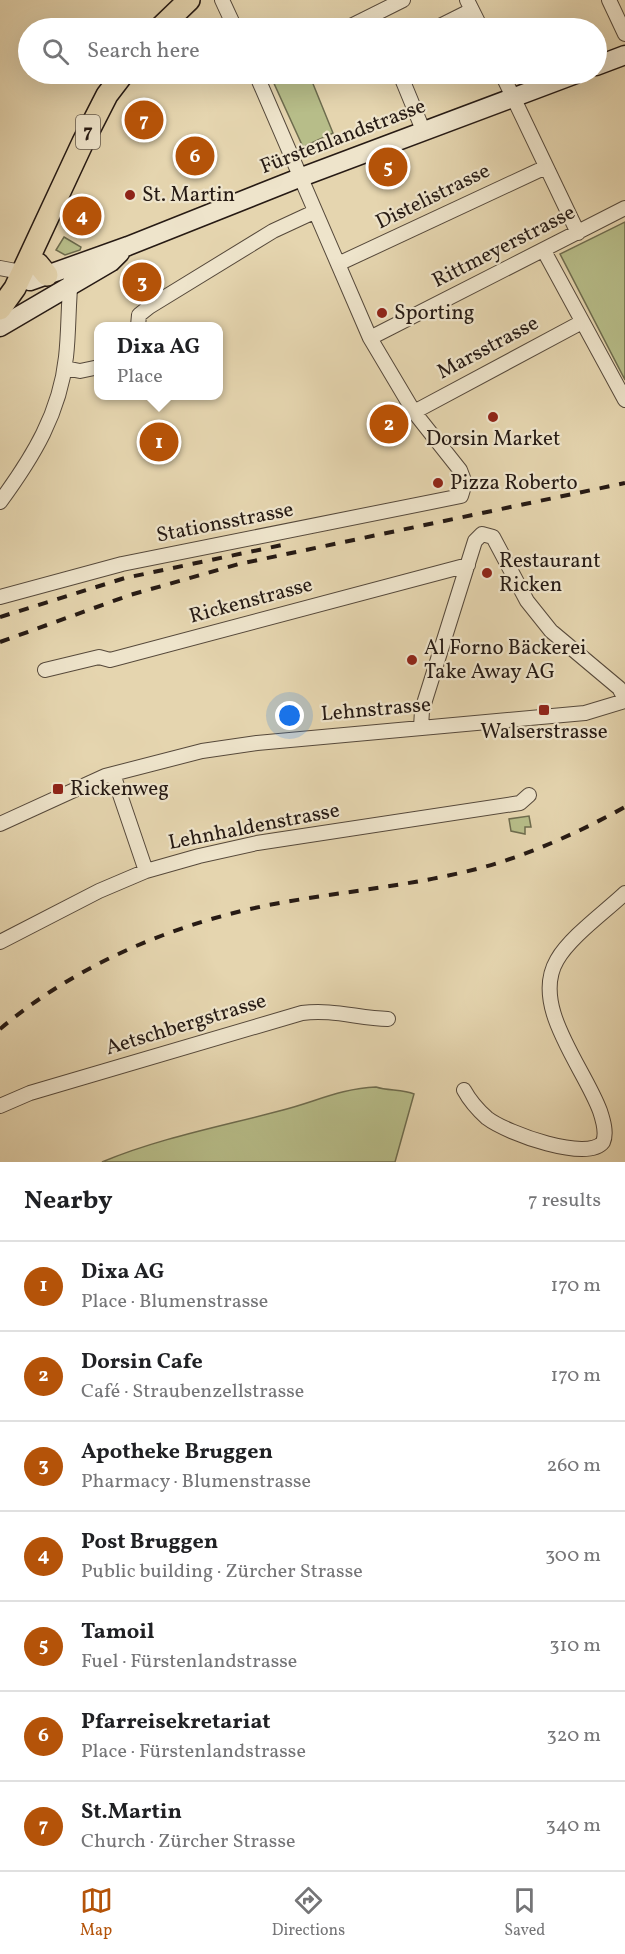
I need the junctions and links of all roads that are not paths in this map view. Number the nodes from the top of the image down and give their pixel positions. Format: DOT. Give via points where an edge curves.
graph roads {
  1 [pos="189,0"];
  2 [pos="222,0"];
  3 [pos="403,0"];
  4 [pos="609,0"];
  5 [pos="469,5"];
  6 [pos="375,14"];
  7 [pos="170,18"];
  8 [pos="230,18"];
  9 [pos="367,18"];
  10 [pos="377,18"];
  11 [pos="450,18"];
  12 [pos="625,34"];
  13 [pos="625,55"];
  14 [pos="607,62"];
  15 [pos="116,84"];
  16 [pos="261,84"];
  17 [pos="404,84"];
  18 [pos="507,84"];
  19 [pos="549,84"];
  20 [pos="513,97"];
  21 [pos="423,130"];
  22 [pos="546,167"];
  23 [pos="300,178"];
  24 [pos="625,208"];
  25 [pos="314,212"];
  26 [pos="578,233"];
  27 [pos="128,246"];
  28 [pos="544,251"];
  29 [pos="105,252"];
  30 [pos="338,264"];
  31 [pos="0,268"];
  32 [pos="30,276"];
  33 [pos="70,285"];
  34 [pos="0,309"];
  35 [pos="138,322"];
  36 [pos="582,322"];
  37 [pos="0,326"];
  38 [pos="370,338"];
  39 [pos="65,368"];
  40 [pos="94,368"];
  41 [pos="625,400"];
  42 [pos="414,412"];
  43 [pos="0,502"];
  44 [pos="468,565"];
  45 [pos="0,597"];
  46 [pos="45,670"];
  47 [pos="625,700"];
  48 [pos="421,728"];
  49 [pos="113,774"];
  50 [pos="529,795"];
  51 [pos="0,824"];
  52 [pos="146,871"];
  53 [pos="625,893"];
  54 [pos="0,942"];
  55 [pos="387,1019"];
  56 [pos="465,1090"];
  57 [pos="0,1106"];
  1 -- 7 [label="main road"];
  2 -- 8 [label="street"];
  3 -- 6 [label="street"];
  4 -- 12 [label="street"];
  5 -- 11 [label="street"];
  6 -- 9 [label="street"];
  6 -- 10 [label="street"];
  13 -- 14 [label="main road"];
  15 -- 32 [label="main road, 7" via="51,207"];
  16 -- 23 [label="street"];
  17 -- 21 [label="street"];
  18 -- 20 [label="street"];
  19 -- 20 [label="main road, Fürstenlandstrasse"];
  20 -- 21 [label="main road, Fürstenlandstrasse"];
  20 -- 22 [label="street"];
  21 -- 23 [label="main road, Fürstenlandstrasse"];
  22 -- 26 [label="street"];
  22 -- 30 [label="street, Distelistrasse"];
  23 -- 25 [label="street"];
  23 -- 27 [label="main road, Fürstenlandstrasse"];
  24 -- 26 [label="street, Rittmeyerstrasse"];
  25 -- 30 [label="street"];
  25 -- 35 [label="street" via="273,231 150,307 139,315"];
  26 -- 28 [label="street, Rittmeyerstrasse"];
  27 -- 29 [label="main road, Fürstenlandstrasse"];
  27 -- 33 [label="main road, Fürstenlandstrasse" via="111,262"];
  28 -- 36 [label="street"];
  28 -- 38 [label="street, Rittmeyerstrasse"];
  29 -- 32 [label="main road, Fürstenlandstrasse"];
  29 -- 33 [label="street, Fürstenlandstrasse" via="71,275"];
  30 -- 38 [label="street"];
  31 -- 32 [label="street"];
  32 -- 34 [label="main road, 7"];
  32 -- 37 [label="main road, 7"];
  33 -- 37 [label="main road, Fürstenlandstrasse"];
  33 -- 39 [label="street"];
  36 -- 41 [label="street"];
  36 -- 42 [label="street, Marsstrasse"];
  38 -- 42 [label="street"];
  39 -- 40 [label="street"];
  39 -- 43 [label="street" via="47,431"];
  42 -- 45 [label="street, Stationsstrasse" via="460,470 465,483 460,496 122,564"];
  44 -- 46 [label="street, Rickenstrasse" via="110,660 99,657"];
  44 -- 47 [label="street" via="477,538 486,534 493,537 527,601 551,631 620,688"];
  44 -- 48 [label="street" via="422,710"];
  47 -- 48 [label="street, Lehnstrasse" via="585,713"];
  48 -- 49 [label="street, Lehnstrasse" via="237,746"];
  49 -- 51 [label="street, Lehnstrasse"];
  49 -- 52 [label="street"];
  50 -- 52 [label="street, Lehnhaldenstrasse" via="520,803 257,843"];
  52 -- 54 [label="street, Lehnhaldenstrasse" via="71,904"];
  53 -- 56 [label="street" via="557,959 549,984 555,1020 584,1073 604,1124 604,1141 596,1152 587,1157 559,1155 505,1130 486,1117"];
  55 -- 57 [label="street, Aetschbergstrasse" via="327,1011 302,1013 30,1093"];
}
